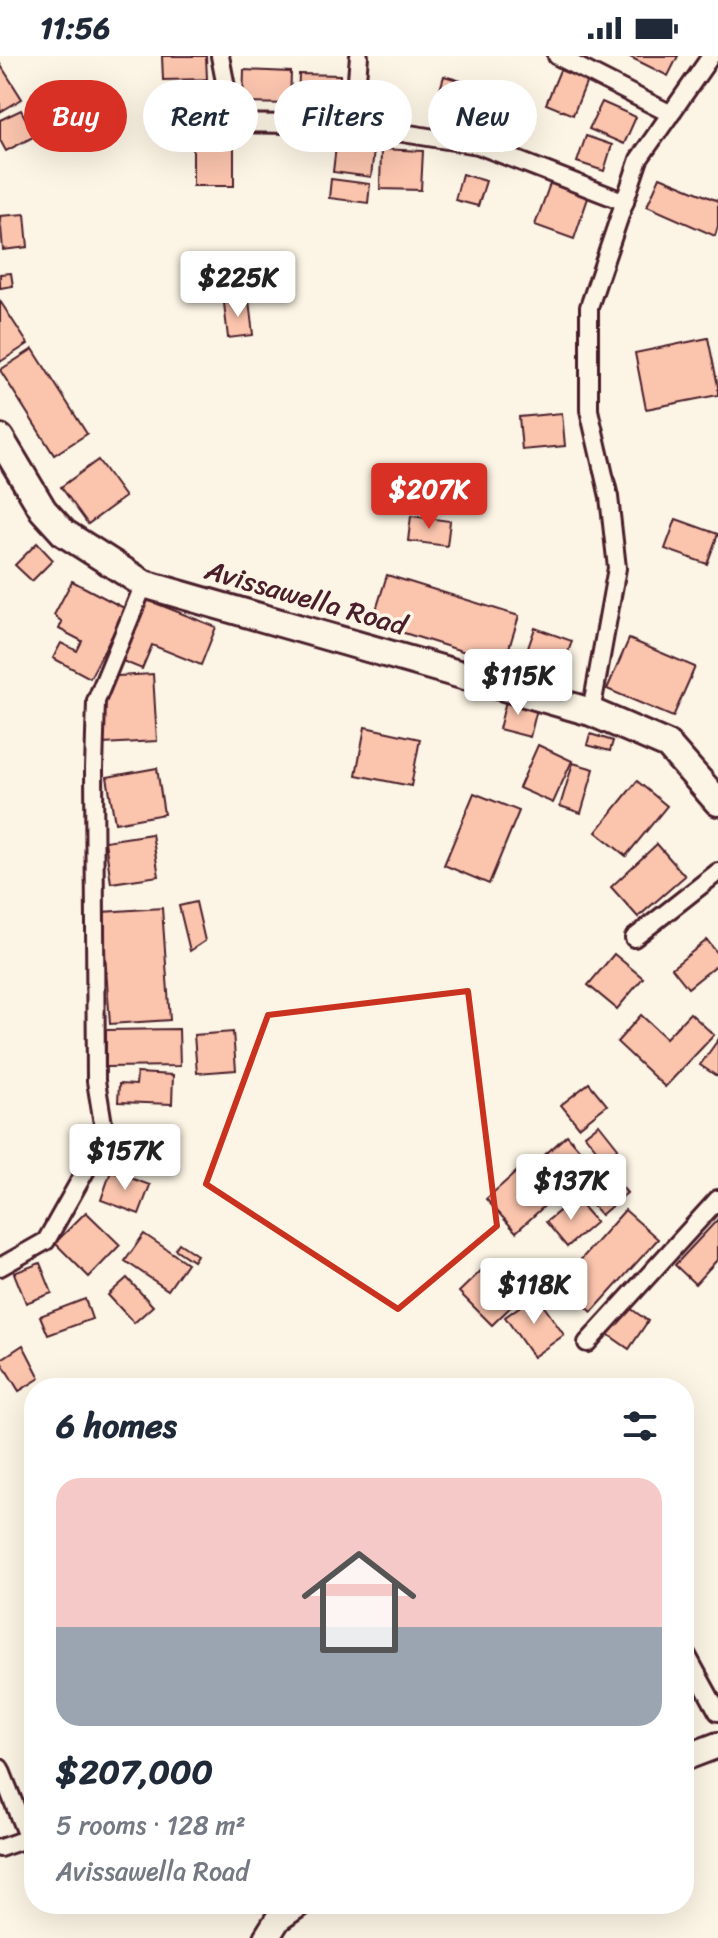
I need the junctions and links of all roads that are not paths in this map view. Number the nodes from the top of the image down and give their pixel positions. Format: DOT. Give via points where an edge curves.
graph roads {
  1 [pos="220,56"];
  2 [pos="359,56"];
  3 [pos="557,56"];
  4 [pos="711,56"];
  5 [pos="357,80"];
  6 [pos="671,114"];
  7 [pos="274,124"];
  8 [pos="412,134"];
  9 [pos="625,202"];
  10 [pos="0,438"];
  11 [pos="144,584"];
  12 [pos="591,712"];
  13 [pos="718,802"];
  14 [pos="718,872"];
  15 [pos="634,938"];
  16 [pos="718,1199"];
  17 [pos="0,1267"];
  18 [pos="587,1343"];
  19 [pos="694,1668"];
  20 [pos="718,1712"];
  21 [pos="718,1745"];
  22 [pos="694,1754"];
  23 [pos="0,1768"];
  24 [pos="24,1821"];
  25 [pos="24,1839"];
  26 [pos="0,1848"];
  27 [pos="285,1914"];
  28 [pos="266,1938"];
  1 -- 7 [label="street" via="233,123"];
  2 -- 5 [label="street"];
  3 -- 6 [label="street"];
  4 -- 6 [label="street"];
  6 -- 9 [label="street" via="639,159"];
  8 -- 9 [label="street" via="478,145"];
  9 -- 12 [label="street" via="589,307 589,410 609,497 617,568"];
  10 -- 11 [label="main road, Avissawella Road" via="43,510 64,533"];
  11 -- 12 [label="main road, Avissawella Road"];
  11 -- 17 [label="street" via="96,701 96,1081 105,1136 46,1241"];
  12 -- 13 [label="main road, Avissawella Road" via="668,745"];
  14 -- 15 [label="street"];
  16 -- 18 [label="street"];
  19 -- 20 [label="street"];
  21 -- 22 [label="street"];
  23 -- 24 [label="street"];
  25 -- 26 [label="street"];
  27 -- 28 [label="street"];
}
